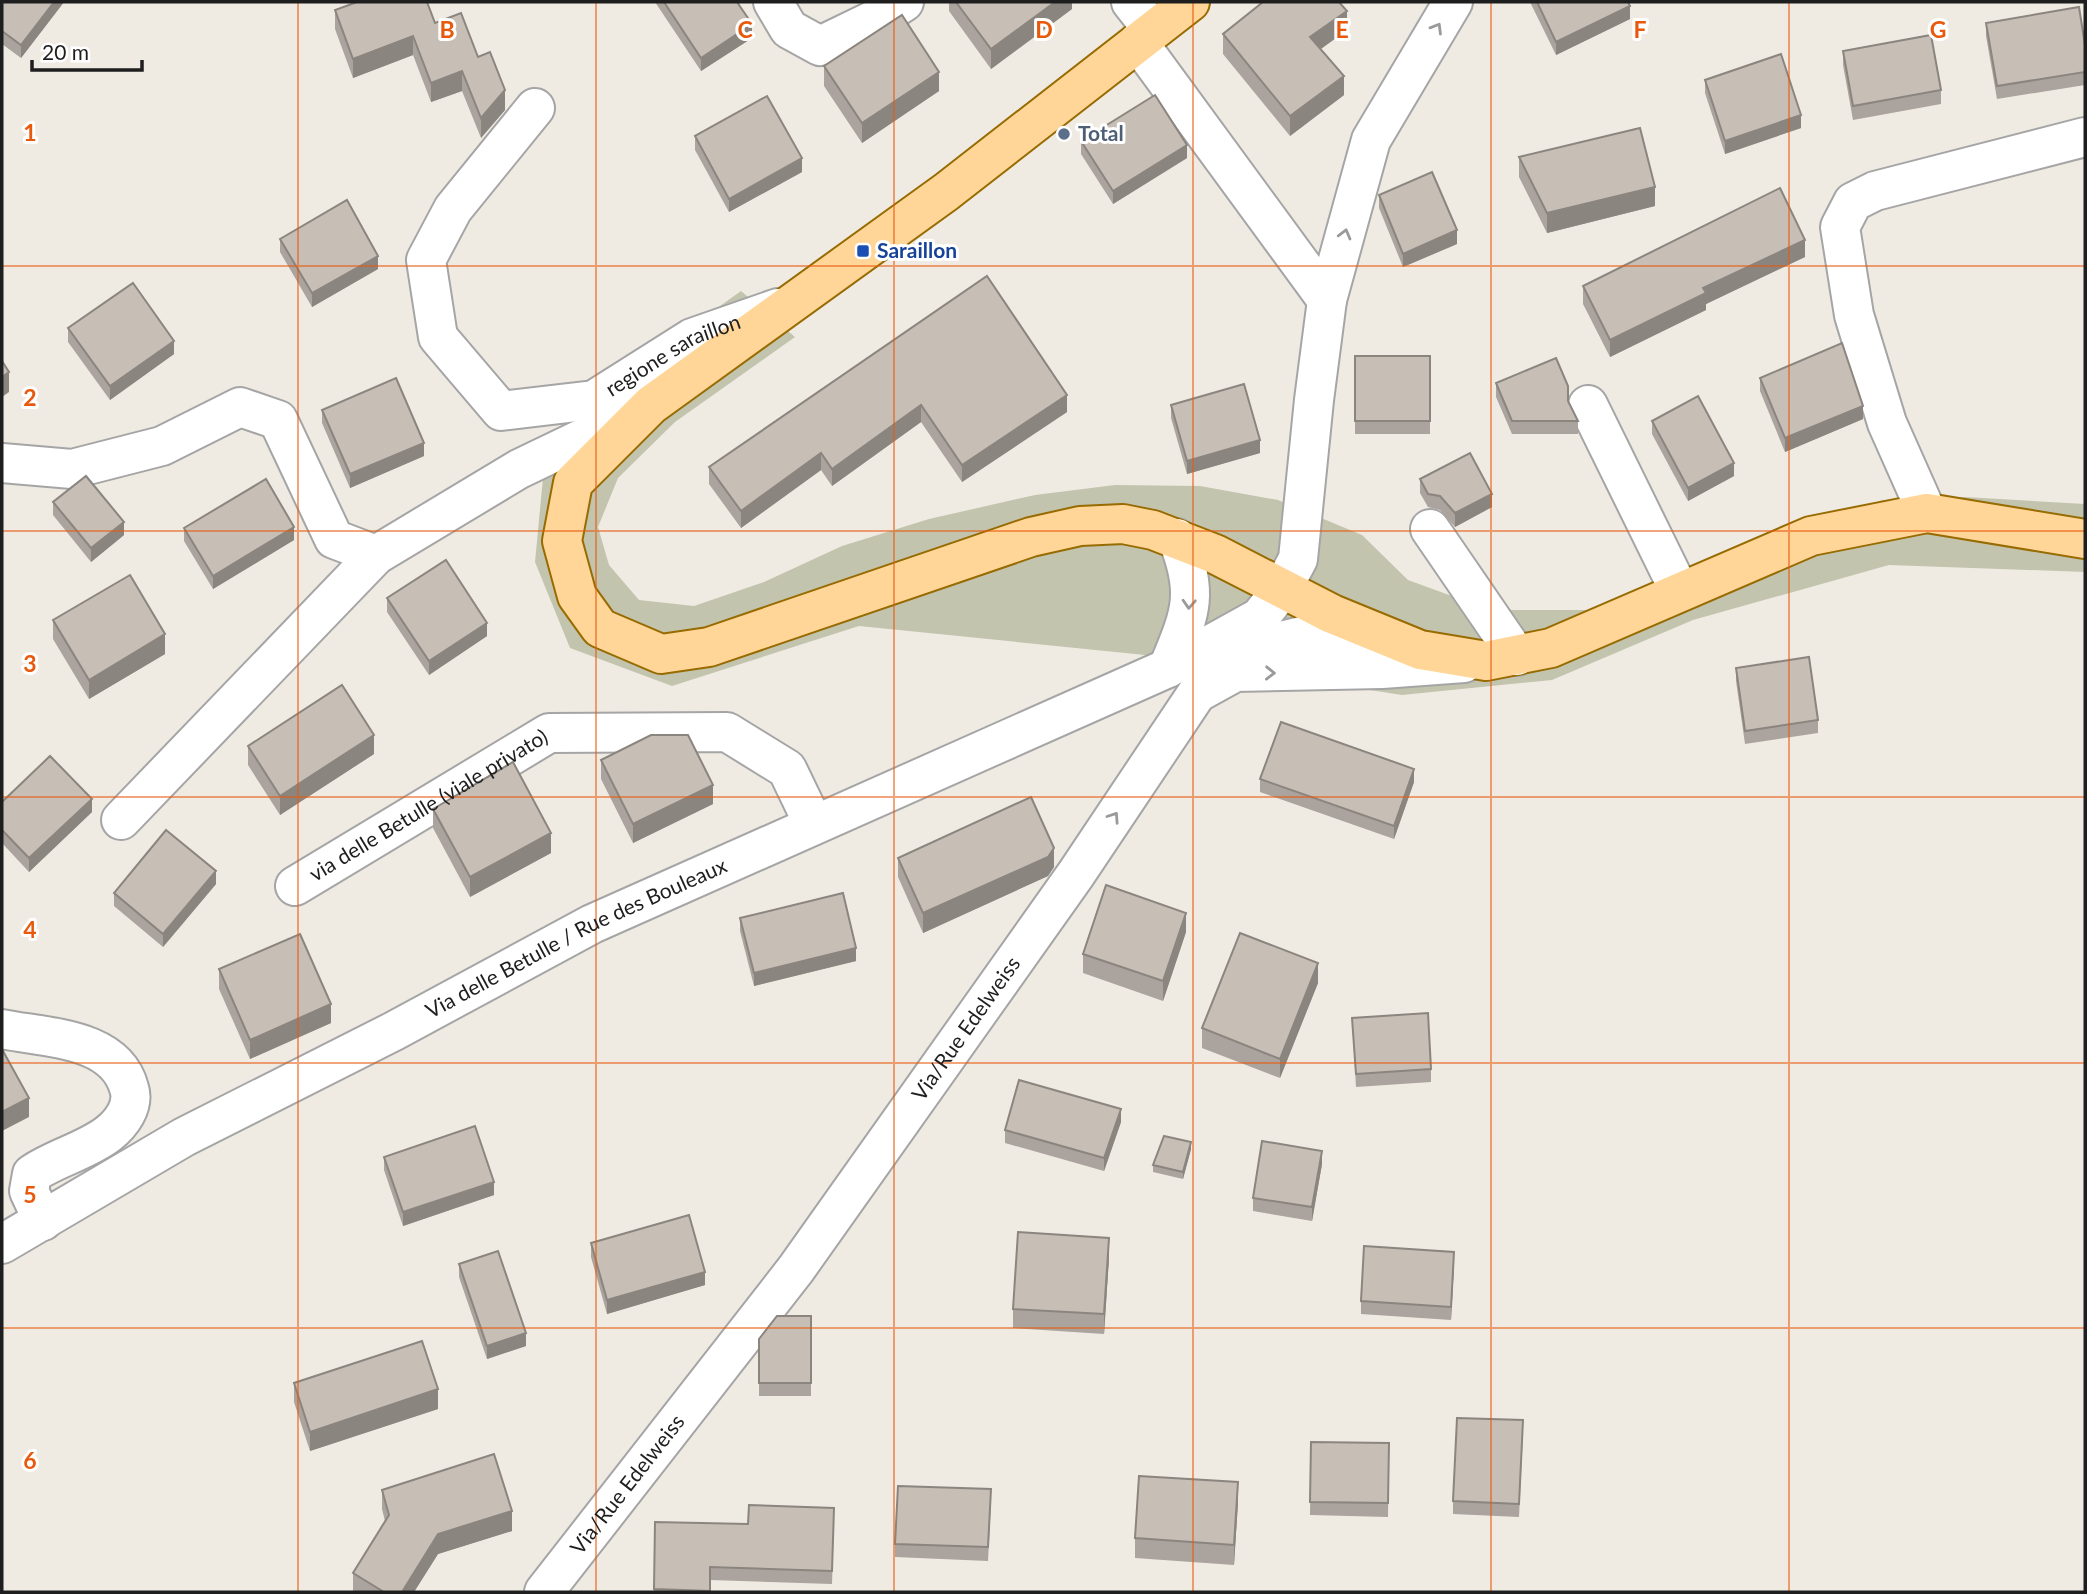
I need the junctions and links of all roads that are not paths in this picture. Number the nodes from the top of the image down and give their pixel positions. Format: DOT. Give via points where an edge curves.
graph roads {
  1 [pos="773,2"];
  2 [pos="904,2"];
  3 [pos="1189,2"];
  4 [pos="1453,2"];
  5 [pos="1141,25"];
  6 [pos="535,108"];
  7 [pos="2085,137"];
  8 [pos="1327,300"];
  9 [pos="790,304"];
  10 [pos="651,405"];
  11 [pos="1588,405"];
  12 [pos="2,464"];
  13 [pos="1927,513"];
  14 [pos="1430,529"];
  15 [pos="1177,538"];
  16 [pos="2085,539"];
  17 [pos="376,555"];
  18 [pos="1282,589"];
  19 [pos="1680,592"];
  20 [pos="1374,632"];
  21 [pos="1502,659"];
  22 [pos="1168,668"];
  23 [pos="121,820"];
  24 [pos="813,823"];
  25 [pos="295,886"];
  26 [pos="2,1029"];
  27 [pos="43,1221"];
  28 [pos="2,1244"];
  29 [pos="544,1592"];
  1 -- 2 [label="street" via="789,29 820,46"];
  3 -- 5 [label="main road"];
  8 -- 4 [label="street, one-way" via="1371,140"];
  5 -- 8 [label="street"];
  5 -- 9 [label="main road" via="946,192"];
  6 -- 9 [label="street, regione saraillon" via="453,209 426,260 438,337 501,411 594,400 692,338"];
  7 -- 13 [label="street" via="1875,191 1853,202 1840,227 1854,315 1887,424"];
  8 -- 18 [label="street" via="1298,559"];
  9 -- 10 [label="main road"];
  10 -- 15 [label="main road" via="573,483 562,541 577,596 600,628 661,654 709,647 1031,537 1080,526 1123,524"];
  10 -- 17 [label="street" via="519,469"];
  11 -- 19 [label="street"];
  12 -- 17 [label="street" via="72,469 162,446 240,407 278,420 334,539"];
  13 -- 16 [label="main road"];
  13 -- 19 [label="main road" via="1811,536"];
  14 -- 21 [label="street"];
  15 -- 18 [label="main road"];
  15 -- 22 [label="street, one-way" via="1190,572 1188,619"];
  17 -- 23 [label="street"];
  18 -- 20 [label="main road"];
  18 -- 22 [label="street" via="1260,617"];
  19 -- 21 [label="main road" via="1551,648"];
  20 -- 21 [label="main road" via="1420,650"];
  20 -- 22 [label="street" via="1302,636"];
  29 -- 21 [label="street, Via/Rue Edelweiss, one-way" via="796,1269 1076,874 1197,693 1235,672 1382,669"];
  22 -- 24 [label="street, Via delle Betulle / Rue des Bouleaux"];
  24 -- 25 [label="street, via delle Betulle (viale privato)" via="787,769 727,732 549,733"];
  24 -- 27 [label="street, Via delle Betulle / Rue des Bouleaux" via="731,865 592,924 184,1137"];
  26 -- 27 [label="street" via="106,1053 124,1071 131,1093 126,1115 107,1135 32,1174 29,1191"];
  27 -- 28 [label="street, Via delle Betulle / Rue des Bouleaux"];
}
